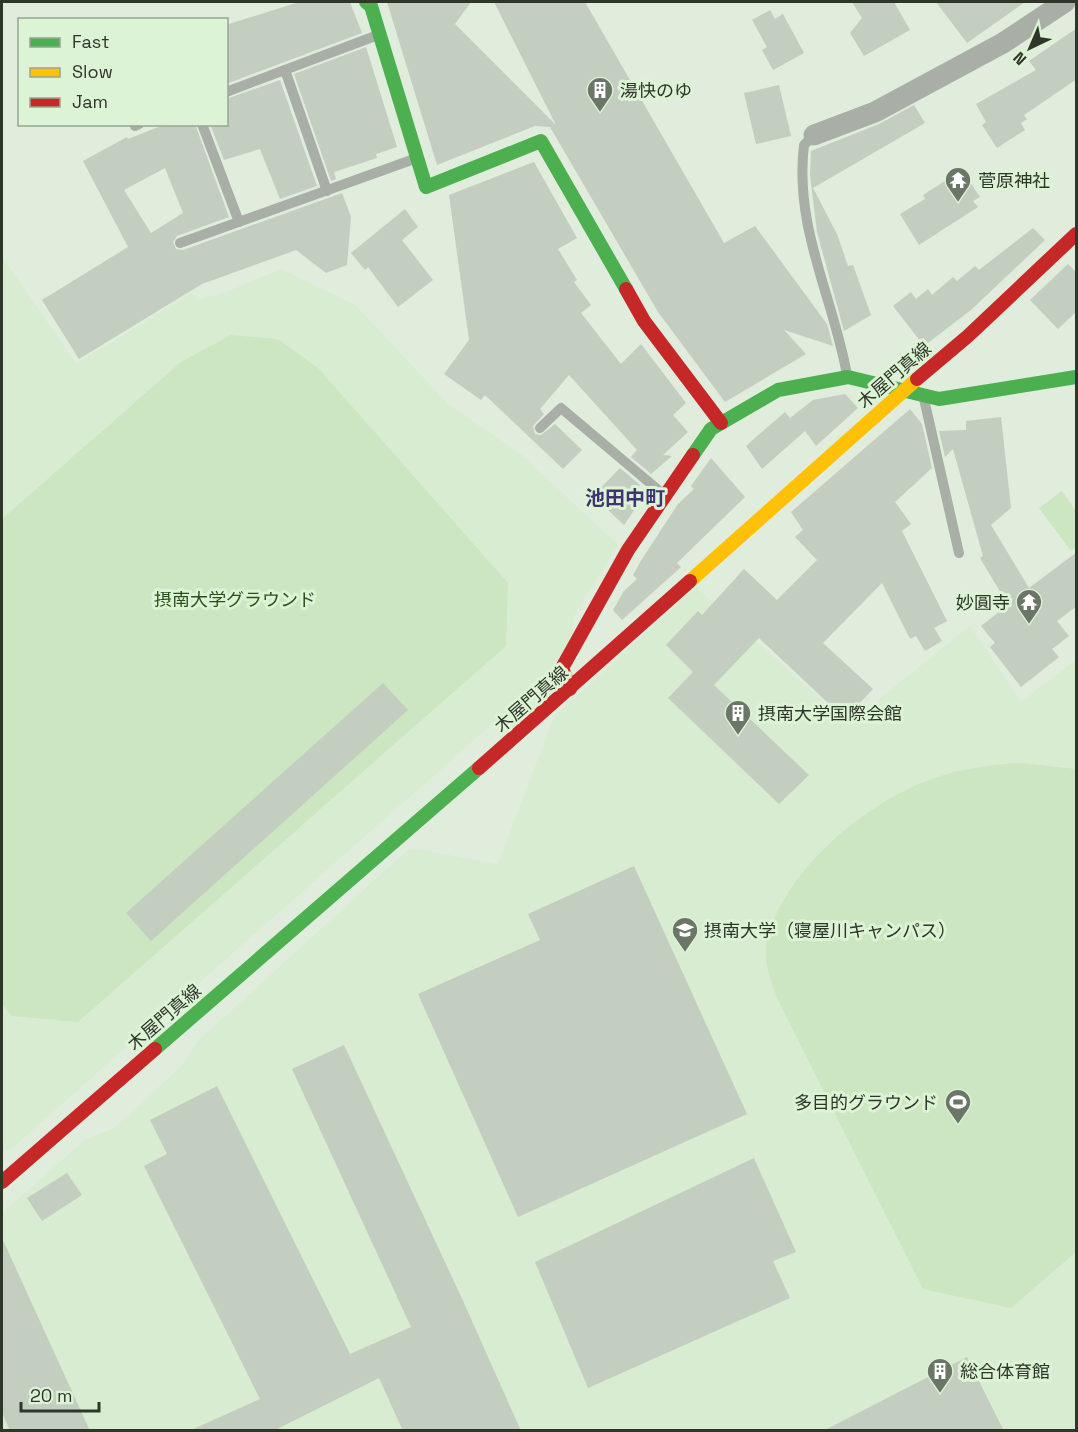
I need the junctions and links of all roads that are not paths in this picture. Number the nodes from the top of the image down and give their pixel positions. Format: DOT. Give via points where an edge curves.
graph roads {
  1 [pos="366,2"];
  2 [pos="1065,2"];
  3 [pos="380,34"];
  4 [pos="285,70"];
  5 [pos="228,91"];
  6 [pos="203,126"];
  7 [pos="814,135"];
  8 [pos="417,158"];
  9 [pos="327,191"];
  10 [pos="239,222"];
  11 [pos="1077,234"];
  12 [pos="180,243"];
  13 [pos="848,377"];
  14 [pos="1077,377"];
  15 [pos="901,392"];
  16 [pos="924,396"];
  17 [pos="717,418"];
  18 [pos="540,428"];
  19 [pos="659,491"];
  20 [pos="959,553"];
  21 [pos="570,689"];
  22 [pos="2,1182"];
  1 -- 3 [label="main road"];
  2 -- 7 [label="street" via="1003,43 875,112"];
  3 -- 4 [label="lane"];
  3 -- 8 [label="main road"];
  4 -- 5 [label="lane"];
  4 -- 9 [label="lane"];
  6 -- 10 [label="lane"];
  7 -- 13 [label="lane" via="804,145 801,172 809,243 840,335"];
  8 -- 9 [label="lane"];
  8 -- 17 [label="main road" via="426,187 541,141 644,321"];
  9 -- 10 [label="lane"];
  10 -- 12 [label="lane"];
  11 -- 15 [label="main road, 木屋門真線" via="968,336"];
  13 -- 15 [label="main road"];
  13 -- 17 [label="main road" via="778,390"];
  14 -- 16 [label="main road" via="939,399"];
  15 -- 16 [label="main road"];
  15 -- 21 [label="main road, 木屋門真線"];
  16 -- 20 [label="lane"];
  17 -- 19 [label="main road"];
  18 -- 19 [label="lane" via="561,408"];
  19 -- 21 [label="main road" via="562,668"];
  21 -- 22 [label="main road, 木屋門真線"];
}
